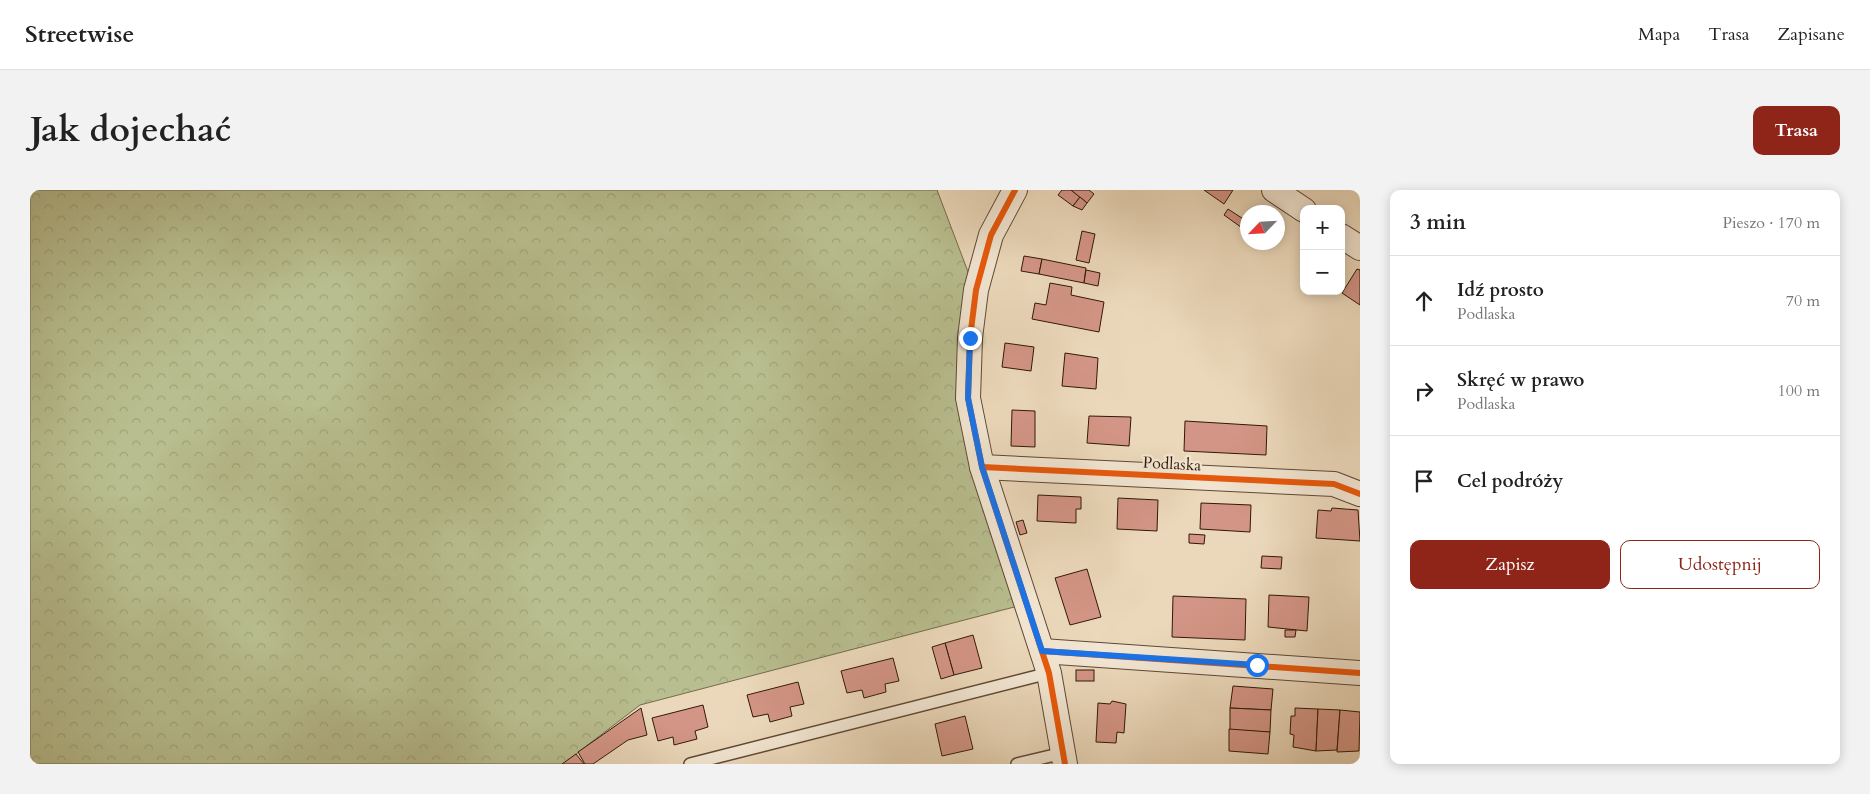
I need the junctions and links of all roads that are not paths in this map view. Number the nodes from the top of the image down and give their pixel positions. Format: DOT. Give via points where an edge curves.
graph roads {
  1 [pos="1015,190"];
  2 [pos="1274,190"];
  3 [pos="1300,207"];
  4 [pos="1345,239"];
  5 [pos="1360,248"];
  6 [pos="982,467"];
  7 [pos="1360,494"];
  8 [pos="1045,662"];
  9 [pos="1360,674"];
  10 [pos="1064,758"];
  11 [pos="690,764"];
  12 [pos="1017,764"];
  1 -- 6 [label="street" via="991,235 976,290 970,338 968,398"];
  2 -- 3 [label="street"];
  4 -- 5 [label="street"];
  6 -- 7 [label="street, Podlaska" via="1334,484"];
  6 -- 8 [label="street"];
  8 -- 9 [label="street"];
  8 -- 10 [label="street"];
  8 -- 11 [label="lane"];
  10 -- 12 [label="lane"];
}
